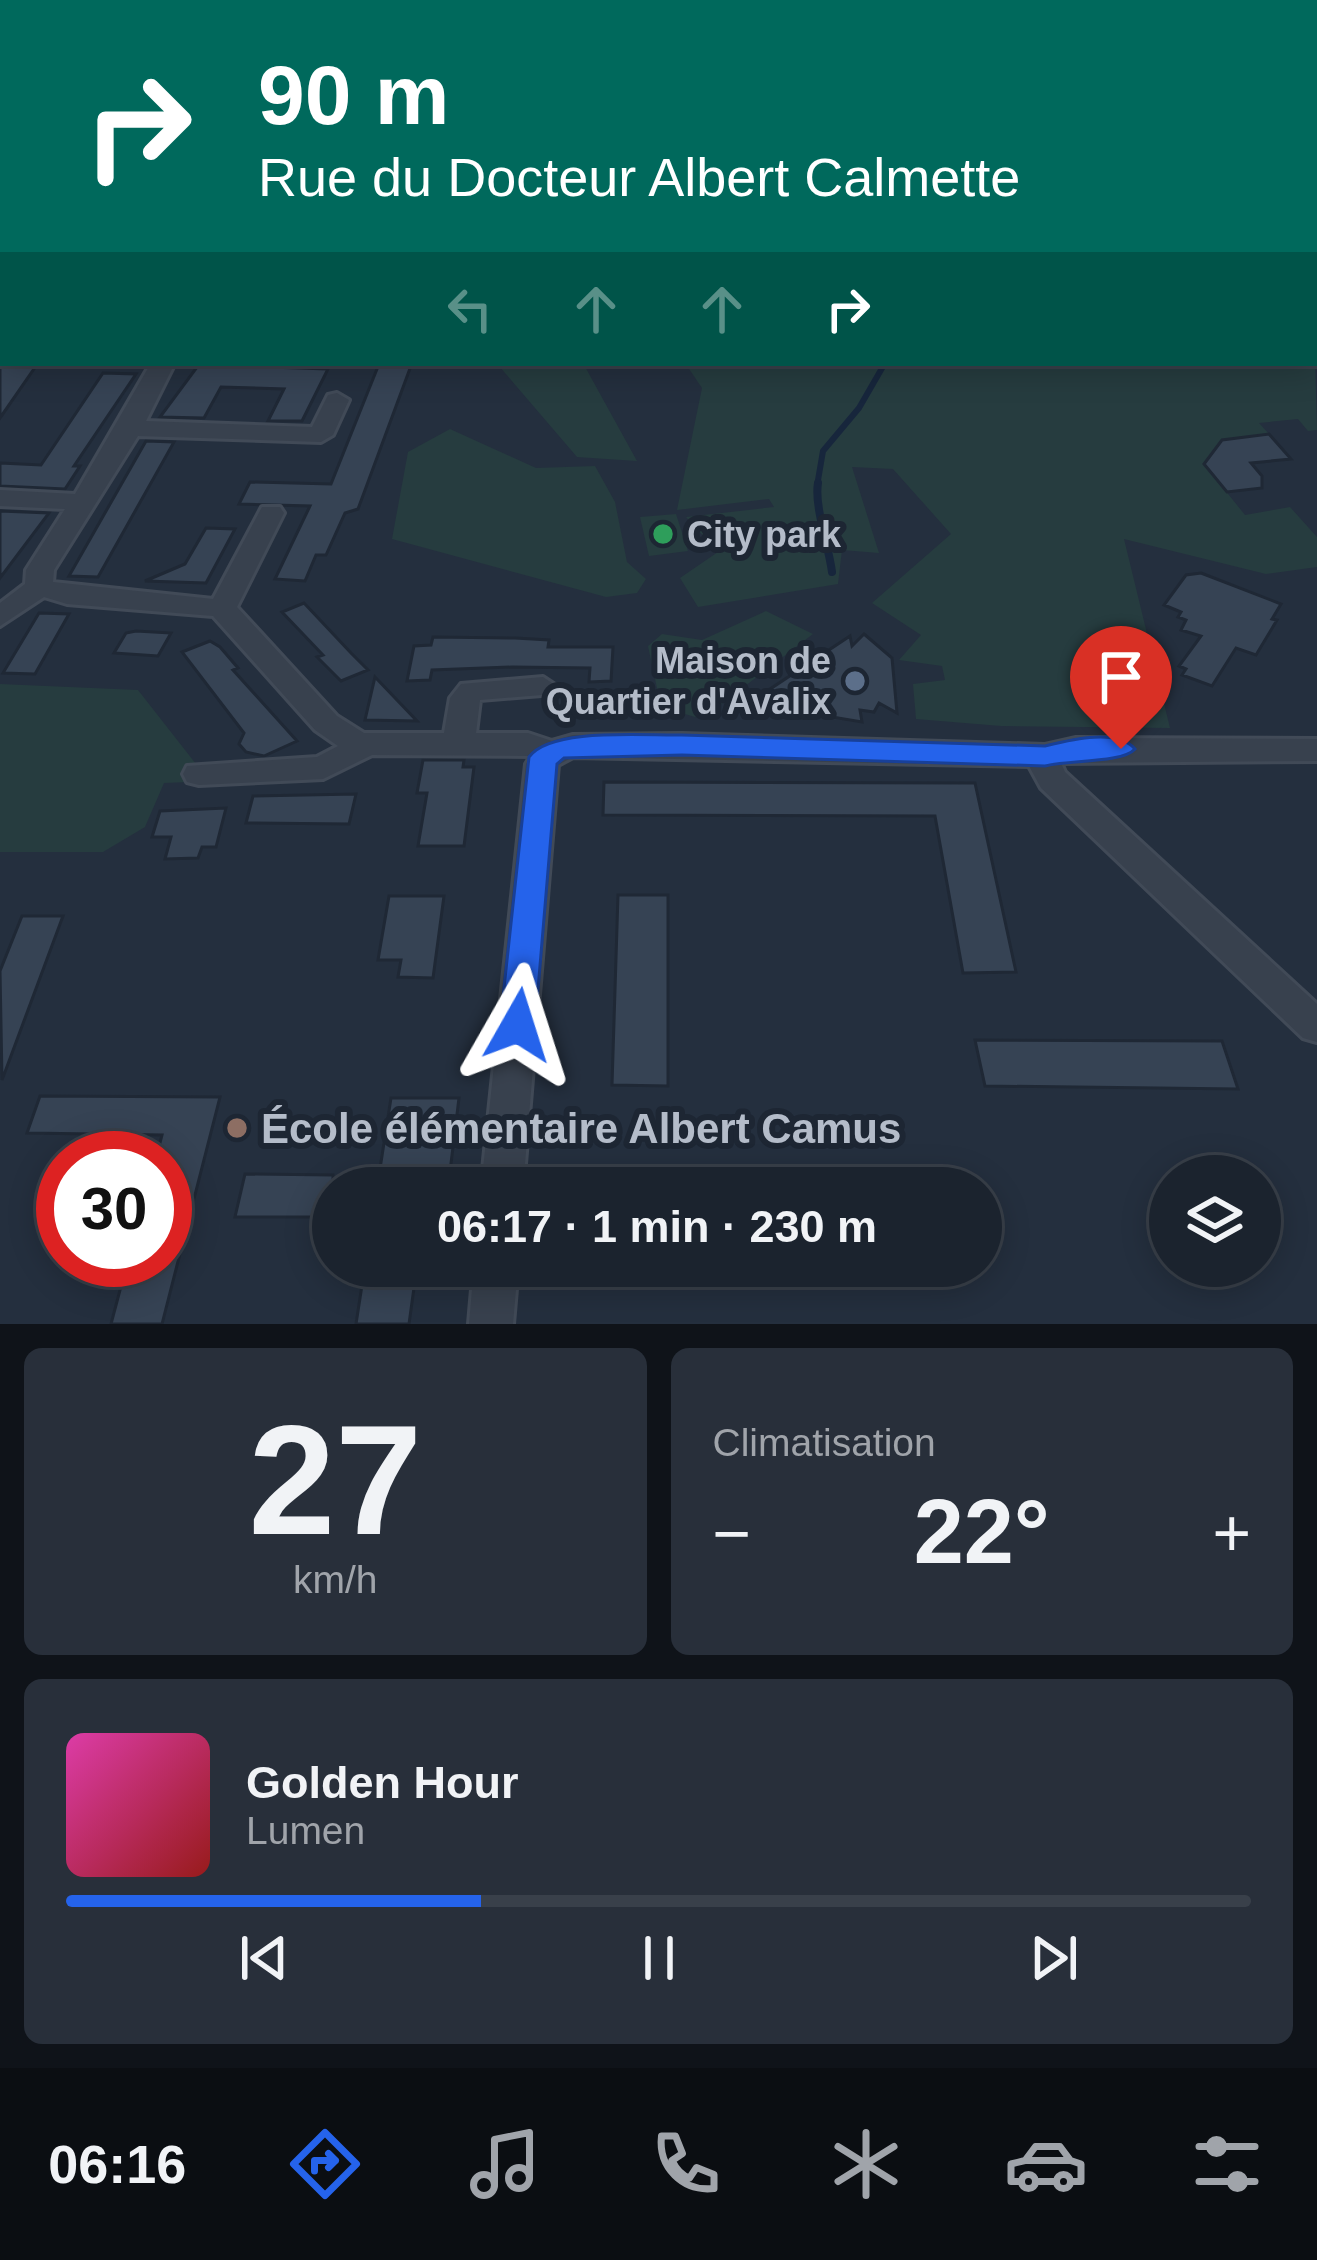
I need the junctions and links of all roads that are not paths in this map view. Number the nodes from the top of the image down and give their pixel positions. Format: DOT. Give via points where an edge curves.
graph roads {
  1 [pos="161,366"];
  2 [pos="337,400"];
  3 [pos="130,428"];
  4 [pos="0,498"];
  5 [pos="83,502"];
  6 [pos="271,513"];
  7 [pos="39,587"];
  8 [pos="223,608"];
  9 [pos="0,617"];
  10 [pos="543,687"];
  11 [pos="364,745"];
  12 [pos="458,745"];
  13 [pos="1317,750"];
  14 [pos="551,752"];
  15 [pos="1045,756"];
  16 [pos="199,774"];
  17 [pos="1317,1027"];
  18 [pos="504,1167"];
  19 [pos="494,1287"];
  20 [pos="490,1324"];
  1 -- 3 [label="street"];
  2 -- 3 [label="street" via="321,436"];
  3 -- 5 [label="street"];
  4 -- 5 [label="street"];
  5 -- 7 [label="street" via="40,570"];
  6 -- 8 [label="street"];
  7 -- 8 [label="street"];
  7 -- 9 [label="street"];
  8 -- 11 [label="street" via="326,723"];
  10 -- 12 [label="street" via="472,692 464,698"];
  11 -- 12 [label="street"];
  11 -- 16 [label="street" via="322,769"];
  12 -- 14 [label="street" via="528,744"];
  13 -- 15 [label="street" via="1076,749"];
  14 -- 15 [label="street" via="637,745"];
  14 -- 18 [label="street" via="542,764"];
  15 -- 17 [label="street" via="1053,780"];
  19 -- 20 [label="street"];
}
